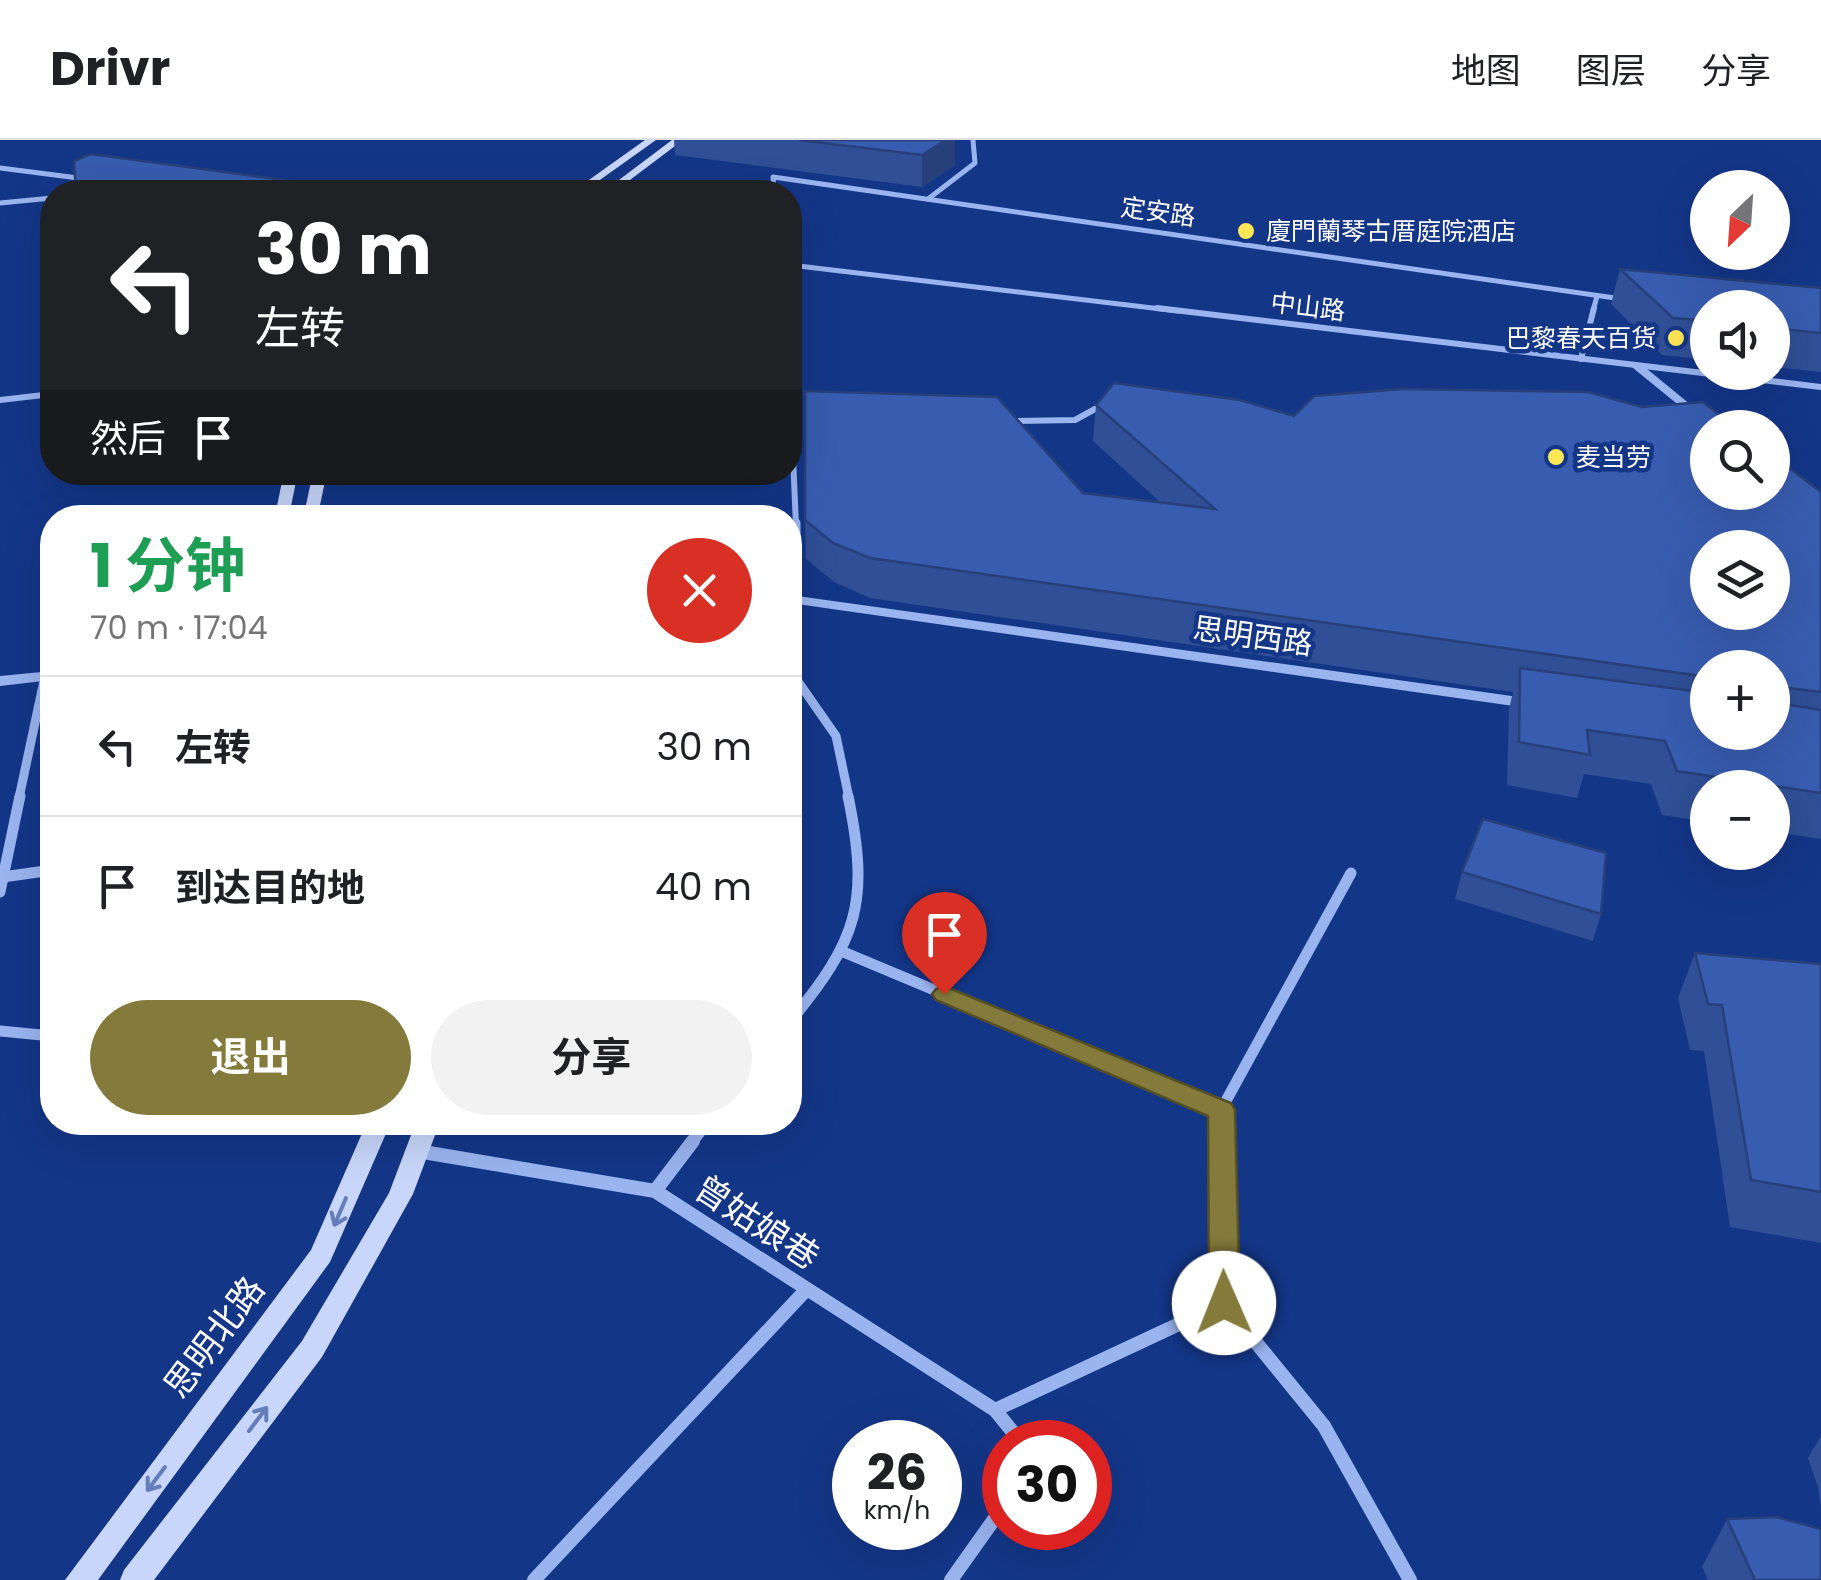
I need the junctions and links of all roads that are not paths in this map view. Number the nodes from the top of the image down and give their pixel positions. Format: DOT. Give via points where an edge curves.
graph roads {
  1 [pos="651,140"];
  2 [pos="678,140"];
  3 [pos="973,140"];
  4 [pos="0,168"];
  5 [pos="99,180"];
  6 [pos="594,180"];
  7 [pos="624,180"];
  8 [pos="802,181"];
  9 [pos="40,199"];
  10 [pos="928,199"];
  11 [pos="0,203"];
  12 [pos="802,266"];
  13 [pos="1598,296"];
  14 [pos="1636,300"];
  15 [pos="1581,359"];
  16 [pos="1638,366"];
  17 [pos="1821,387"];
  18 [pos="40,395"];
  19 [pos="0,400"];
  20 [pos="1111,400"];
  21 [pos="1692,410"];
  22 [pos="802,418"];
  23 [pos="810,418"];
  24 [pos="998,421"];
  25 [pos="802,600"];
  26 [pos="40,677"];
  27 [pos="0,681"];
  28 [pos="802,686"];
  29 [pos="1550,706"];
  30 [pos="40,715"];
  31 [pos="40,872"];
  32 [pos="1351,873"];
  33 [pos="3,877"];
  34 [pos="0,892"];
  35 [pos="841,951"];
  36 [pos="802,1007"];
  37 [pos="0,1030"];
  38 [pos="40,1035"];
  39 [pos="1222,1110"];
  40 [pos="372,1135"];
  41 [pos="423,1135"];
  42 [pos="698,1135"];
  43 [pos="417,1150"];
  44 [pos="654,1191"];
  45 [pos="806,1290"];
  46 [pos="1224,1303"];
  47 [pos="995,1410"];
  48 [pos="1003,1420"];
  49 [pos="982,1536"];
  50 [pos="80,1580"];
  51 [pos="135,1580"];
  52 [pos="534,1580"];
  53 [pos="951,1580"];
  54 [pos="1410,1580"];
  1 -- 6 [label="main road"];
  2 -- 7 [label="main road"];
  3 -- 10 [label="street" via="975,162"];
  4 -- 5 [label="street"];
  8 -- 10 [label="street, 定安路"];
  9 -- 11 [label="street"];
  10 -- 13 [label="street, 定安路"];
  12 -- 15 [label="street, 中山路"];
  13 -- 14 [label="street, 定安路"];
  13 -- 15 [label="street"];
  15 -- 16 [label="street, 中山路"];
  16 -- 17 [label="street, 中山路"];
  16 -- 21 [label="street"];
  18 -- 19 [label="street"];
  20 -- 24 [label="street" via="1075,420"];
  22 -- 23 [label="street"];
  25 -- 29 [label="street, 思明西路"];
  26 -- 27 [label="street"];
  28 -- 35 [label="street" via="836,736 856,833 859,906"];
  30 -- 33 [label="street"];
  31 -- 33 [label="street"];
  32 -- 39 [label="street"];
  33 -- 34 [label="street"];
  35 -- 36 [label="street"];
  35 -- 39 [label="street"];
  37 -- 38 [label="street"];
  39 -- 46 [label="street"];
  40 -- 50 [label="main road, 思明北路, one-way" via="321,1256"];
  41 -- 43 [label="main road"];
  42 -- 44 [label="street"];
  43 -- 44 [label="street, 曾姑娘巷"];
  51 -- 43 [label="main road, one-way" via="312,1348 401,1194"];
  44 -- 45 [label="street, 曾姑娘巷"];
  45 -- 47 [label="street, 曾姑娘巷"];
  45 -- 52 [label="street"];
  46 -- 47 [label="street"];
  46 -- 54 [label="street" via="1324,1426"];
  47 -- 48 [label="street, 曾姑娘巷"];
  49 -- 53 [label="street"];
}
